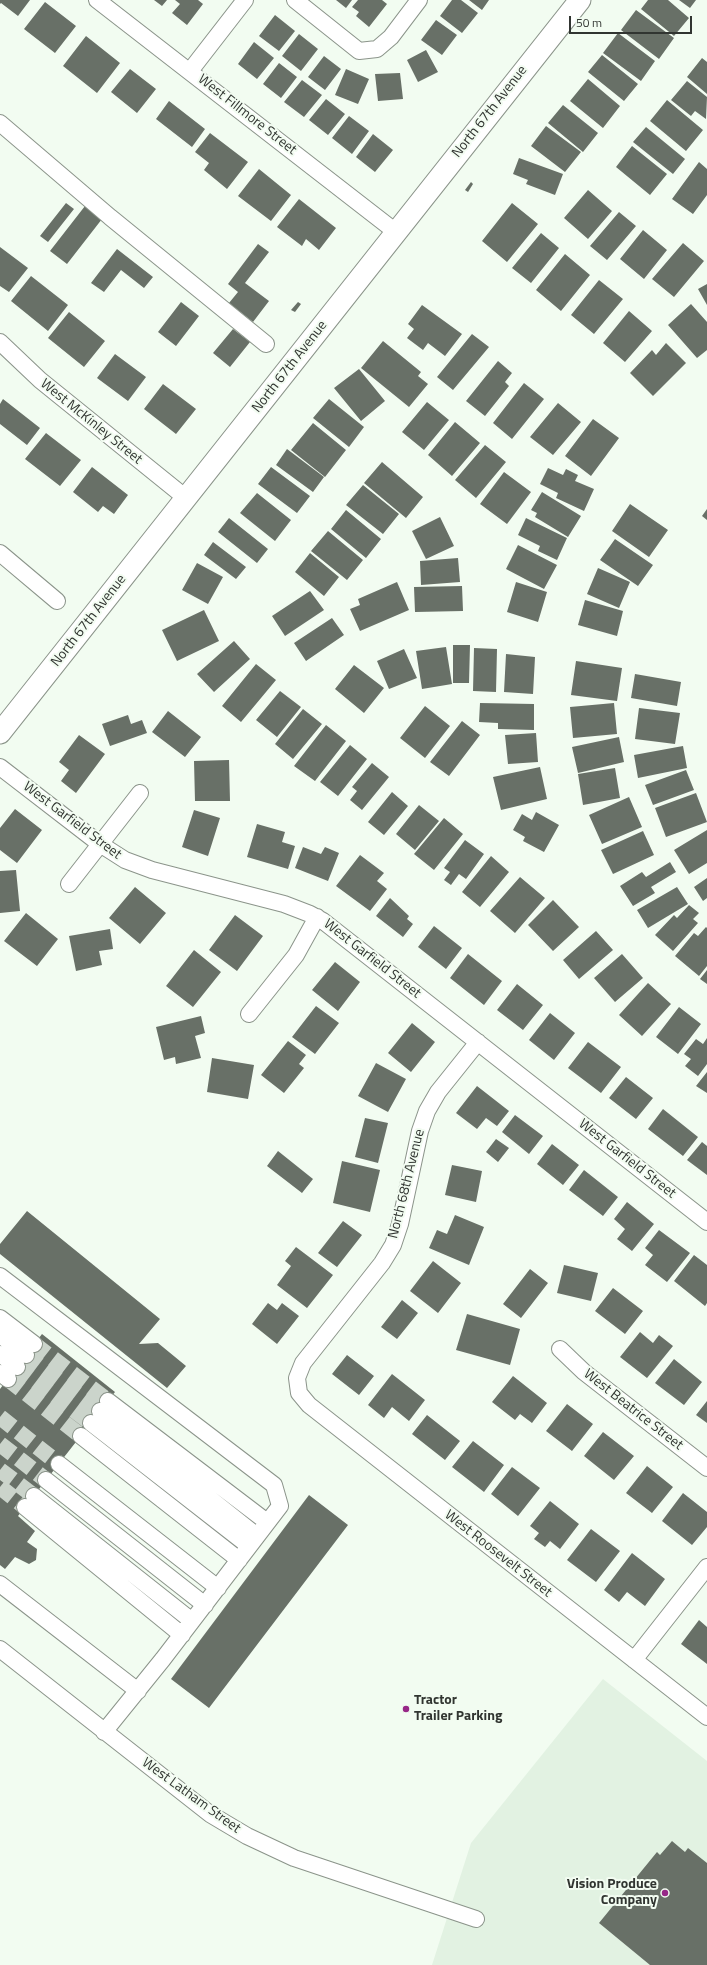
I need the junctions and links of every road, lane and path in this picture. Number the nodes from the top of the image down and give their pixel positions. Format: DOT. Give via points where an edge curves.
graph roads {
  1 [pos="96,0"];
  2 [pos="245,0"];
  3 [pos="295,0"];
  4 [pos="419,0"];
  5 [pos="580,0"];
  6 [pos="190,71"];
  7 [pos="0,124"];
  8 [pos="396,232"];
  9 [pos="0,342"];
  10 [pos="266,344"];
  11 [pos="186,498"];
  12 [pos="0,553"];
  13 [pos="57,601"];
  14 [pos="0,734"];
  15 [pos="0,766"];
  16 [pos="140,793"];
  17 [pos="100,844"];
  18 [pos="69,884"];
  19 [pos="317,917"];
  20 [pos="249,1014"];
  21 [pos="478,1042"];
  22 [pos="707,1222"];
  23 [pos="0,1276"];
  24 [pos="0,1318"];
  25 [pos="0,1335"];
  26 [pos="560,1349"];
  27 [pos="0,1354"];
  28 [pos="17,1363"];
  29 [pos="297,1385"];
  30 [pos="95,1418"];
  31 [pos="59,1464"];
  32 [pos="707,1468"];
  33 [pos="46,1480"];
  34 [pos="267,1522"];
  35 [pos="253,1541"];
  36 [pos="239,1560"];
  37 [pos="707,1567"];
  38 [pos="0,1584"];
  39 [pos="218,1588"];
  40 [pos="205,1605"];
  41 [pos="192,1621"];
  42 [pos="182,1634"];
  43 [pos="0,1649"];
  44 [pos="634,1660"];
  45 [pos="138,1691"];
  46 [pos="707,1717"];
  47 [pos="104,1732"];
  48 [pos="476,1919"];
  1 -- 6 [label="street, West Fillmore Street"];
  2 -- 6 [label="street"];
  3 -- 4 [label="street" via="359,51 378,49 391,37"];
  5 -- 8 [label="main road, North 67th Avenue"];
  6 -- 8 [label="street, West Fillmore Street"];
  7 -- 10 [label="street"];
  8 -- 11 [label="main road, North 67th Avenue"];
  9 -- 11 [label="street, West McKinley Street" via="40,380"];
  11 -- 14 [label="main road, North 67th Avenue"];
  12 -- 13 [label="street"];
  15 -- 17 [label="street, West Garfield Street"];
  16 -- 17 [label="street"];
  17 -- 18 [label="street"];
  17 -- 19 [label="street, West Garfield Street" via="138,866 284,904"];
  19 -- 20 [label="street" via="296,955"];
  19 -- 21 [label="street, West Garfield Street"];
  21 -- 22 [label="street, West Garfield Street"];
  21 -- 29 [label="street, North 68th Avenue" via="438,1092 425,1116 393,1244 382,1263 303,1363"];
  23 -- 34 [label="street" via="274,1485 280,1506"];
  24 -- 28 [label="street"];
  25 -- 28 [label="street"];
  26 -- 32 [label="street, West Beatrice Street" via="584,1372"];
  27 -- 28 [label="street"];
  29 -- 44 [label="street, West Roosevelt Street" via="303,1400 309,1405"];
  30 -- 34 [label="street"];
  30 -- 35 [label="street"];
  30 -- 36 [label="street"];
  31 -- 39 [label="street"];
  33 -- 40 [label="street"];
  34 -- 35 [label="street"];
  35 -- 36 [label="street"];
  36 -- 39 [label="street"];
  37 -- 44 [label="street"];
  38 -- 45 [label="street"];
  39 -- 40 [label="street"];
  40 -- 41 [label="street"];
  41 -- 42 [label="street"];
  41 -- 42 [label="street" via="29,1502"];
  42 -- 45 [label="street"];
  43 -- 47 [label="street, West Latham Street"];
  44 -- 46 [label="street, West Roosevelt Street"];
  45 -- 47 [label="street"];
  47 -- 48 [label="street, West Latham Street" via="210,1814 247,1836 294,1858"];
}
